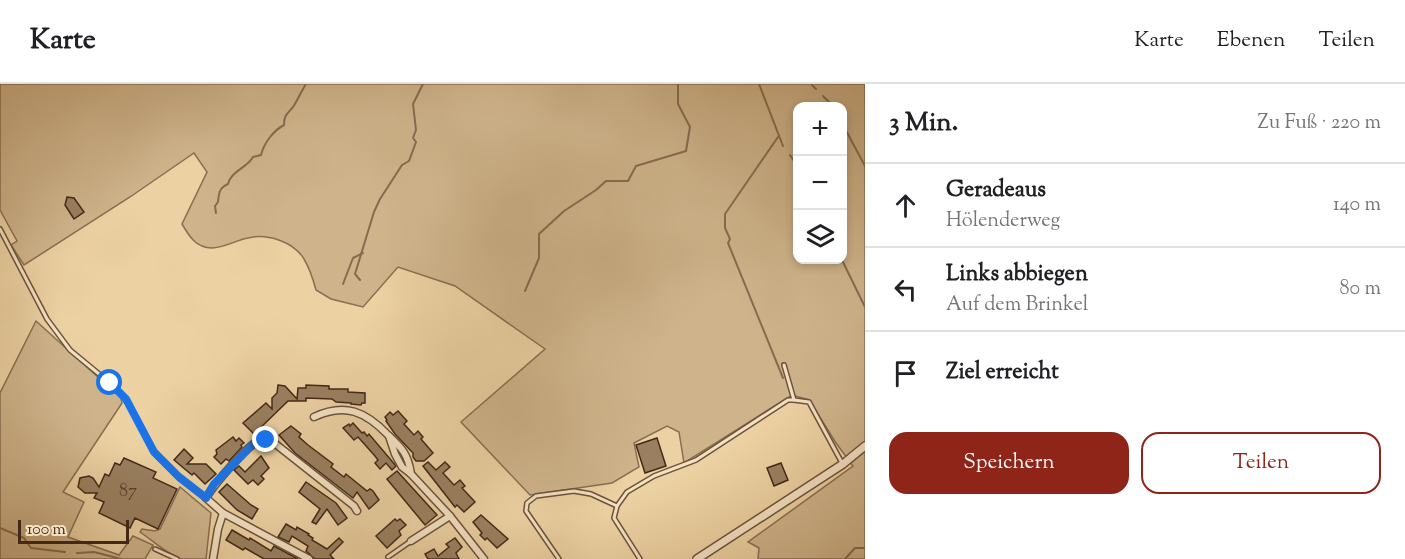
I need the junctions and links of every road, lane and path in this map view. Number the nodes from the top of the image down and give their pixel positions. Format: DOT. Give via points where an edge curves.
graph roads {
  1 [pos="0,229"];
  2 [pos="784,365"];
  3 [pos="794,400"];
  4 [pos="314,417"];
  5 [pos="865,446"];
  6 [pos="843,464"];
  7 [pos="206,498"];
  8 [pos="617,506"];
  9 [pos="357,511"];
  10 [pos="223,513"];
  11 [pos="450,516"];
  12 [pos="411,541"];
  13 [pos="155,549"];
  14 [pos="388,557"];
  15 [pos="177,559"];
  16 [pos="213,559"];
  17 [pos="309,559"];
  18 [pos="484,559"];
  19 [pos="559,559"];
  20 [pos="640,559"];
  21 [pos="697,559"];
  1 -- 7 [label="lane" via="47,319 70,350 126,399 154,452"];
  2 -- 3 [label="lane"];
  3 -- 6 [label="lane" via="809,402"];
  3 -- 8 [label="lane" via="788,400 696,460 654,476 627,492"];
  4 -- 11 [label="street" via="326,411 369,417 389,436 402,467"];
  5 -- 6 [label="street"];
  6 -- 21 [label="street"];
  7 -- 9 [label="street" via="214,484 255,442 266,440"];
  7 -- 10 [label="street"];
  8 -- 19 [label="lane" via="574,491 536,496 527,504 526,511"];
  8 -- 20 [label="lane" via="614,518"];
  10 -- 16 [label="street"];
  10 -- 17 [label="street"];
  11 -- 12 [label="street"];
  11 -- 18 [label="street"];
  12 -- 14 [label="lane"];
  13 -- 15 [label="lane"];
}
